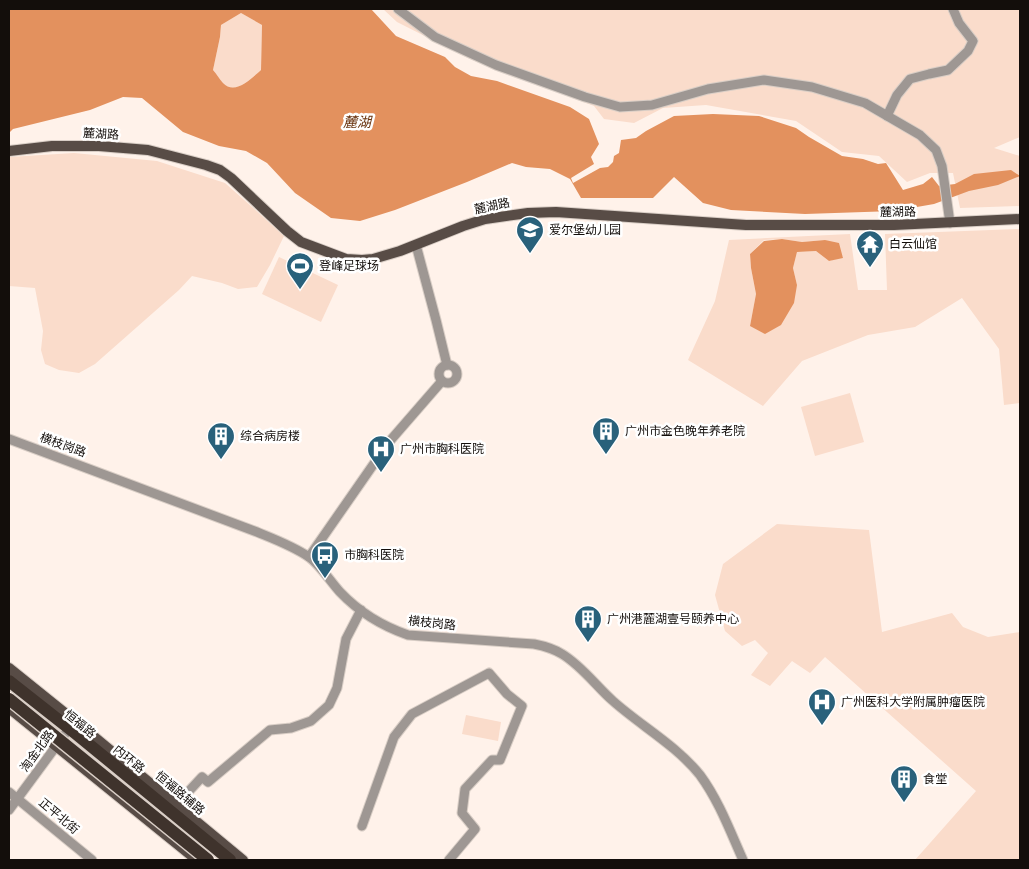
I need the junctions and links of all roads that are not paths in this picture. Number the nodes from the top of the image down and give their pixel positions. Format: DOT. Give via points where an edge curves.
graph roads {
  1 [pos="398,9"];
  2 [pos="953,9"];
  3 [pos="886,116"];
  4 [pos="9,151"];
  5 [pos="1020,219"];
  6 [pos="950,222"];
  7 [pos="416,245"];
  8 [pos="447,365"];
  9 [pos="442,381"];
  10 [pos="9,439"];
  11 [pos="309,557"];
  12 [pos="361,610"];
  13 [pos="9,668"];
  14 [pos="9,682"];
  15 [pos="9,698"];
  16 [pos="9,708"];
  17 [pos="62,738"];
  18 [pos="9,792"];
  19 [pos="18,799"];
  20 [pos="176,806"];
  21 [pos="9,810"];
  22 [pos="362,826"];
  23 [pos="91,860"];
  24 [pos="198,860"];
  25 [pos="209,860"];
  26 [pos="229,860"];
  27 [pos="243,860"];
  28 [pos="449,860"];
  29 [pos="743,860"];
  1 -- 3 [label="street" via="435,37 496,65 620,107 652,105 764,80 812,87 865,103"];
  2 -- 3 [label="street" via="973,41 968,51 948,70 910,79"];
  3 -- 6 [label="street" via="920,136 936,150 942,166"];
  4 -- 7 [label="main road, 麓湖路" via="52,146 148,150 220,170 301,242 346,259 373,259"];
  5 -- 6 [label="main road, 麓湖路"];
  6 -- 7 [label="main road, 麓湖路" via="746,225 537,212 484,219"];
  7 -- 8 [label="street"];
  8 -- 9 [label="street" via="440,370"];
  8 -- 9 [label="street" via="457,370 457,377 448,384"];
  9 -- 11 [label="street" via="389,442"];
  10 -- 11 [label="street, 横枝岗路" via="256,532"];
  11 -- 12 [label="street, 横枝岗路"];
  12 -- 20 [label="street" via="346,639 337,688 329,705 311,721 291,728 270,730 208,782 202,777"];
  12 -- 29 [label="street, 横枝岗路" via="381,624 408,635 534,644 562,653 613,701 665,741 698,774 710,790"];
  13 -- 20 [label="main road, 恒福路辅路"];
  14 -- 17 [label="main road, 恒福路"];
  14 -- 26 [label="highway, 内环路"];
  15 -- 17 [label="main road, 恒福路"];
  15 -- 25 [label="highway, bridge"];
  16 -- 17 [label="main road"];
  17 -- 19 [label="street, 淘金北路"];
  17 -- 24 [label="main road"];
  17 -- 25 [label="main road, 恒福路"];
  17 -- 26 [label="main road, 恒福路"];
  18 -- 19 [label="street, 正平北街"];
  19 -- 21 [label="street, 淘金北路"];
  19 -- 23 [label="street, 正平北街"];
  20 -- 27 [label="main road, 恒福路辅路"];
  22 -- 28 [label="street" via="394,737 412,714 489,673 522,706 500,760 492,760 465,789 462,813 475,829"];
}
